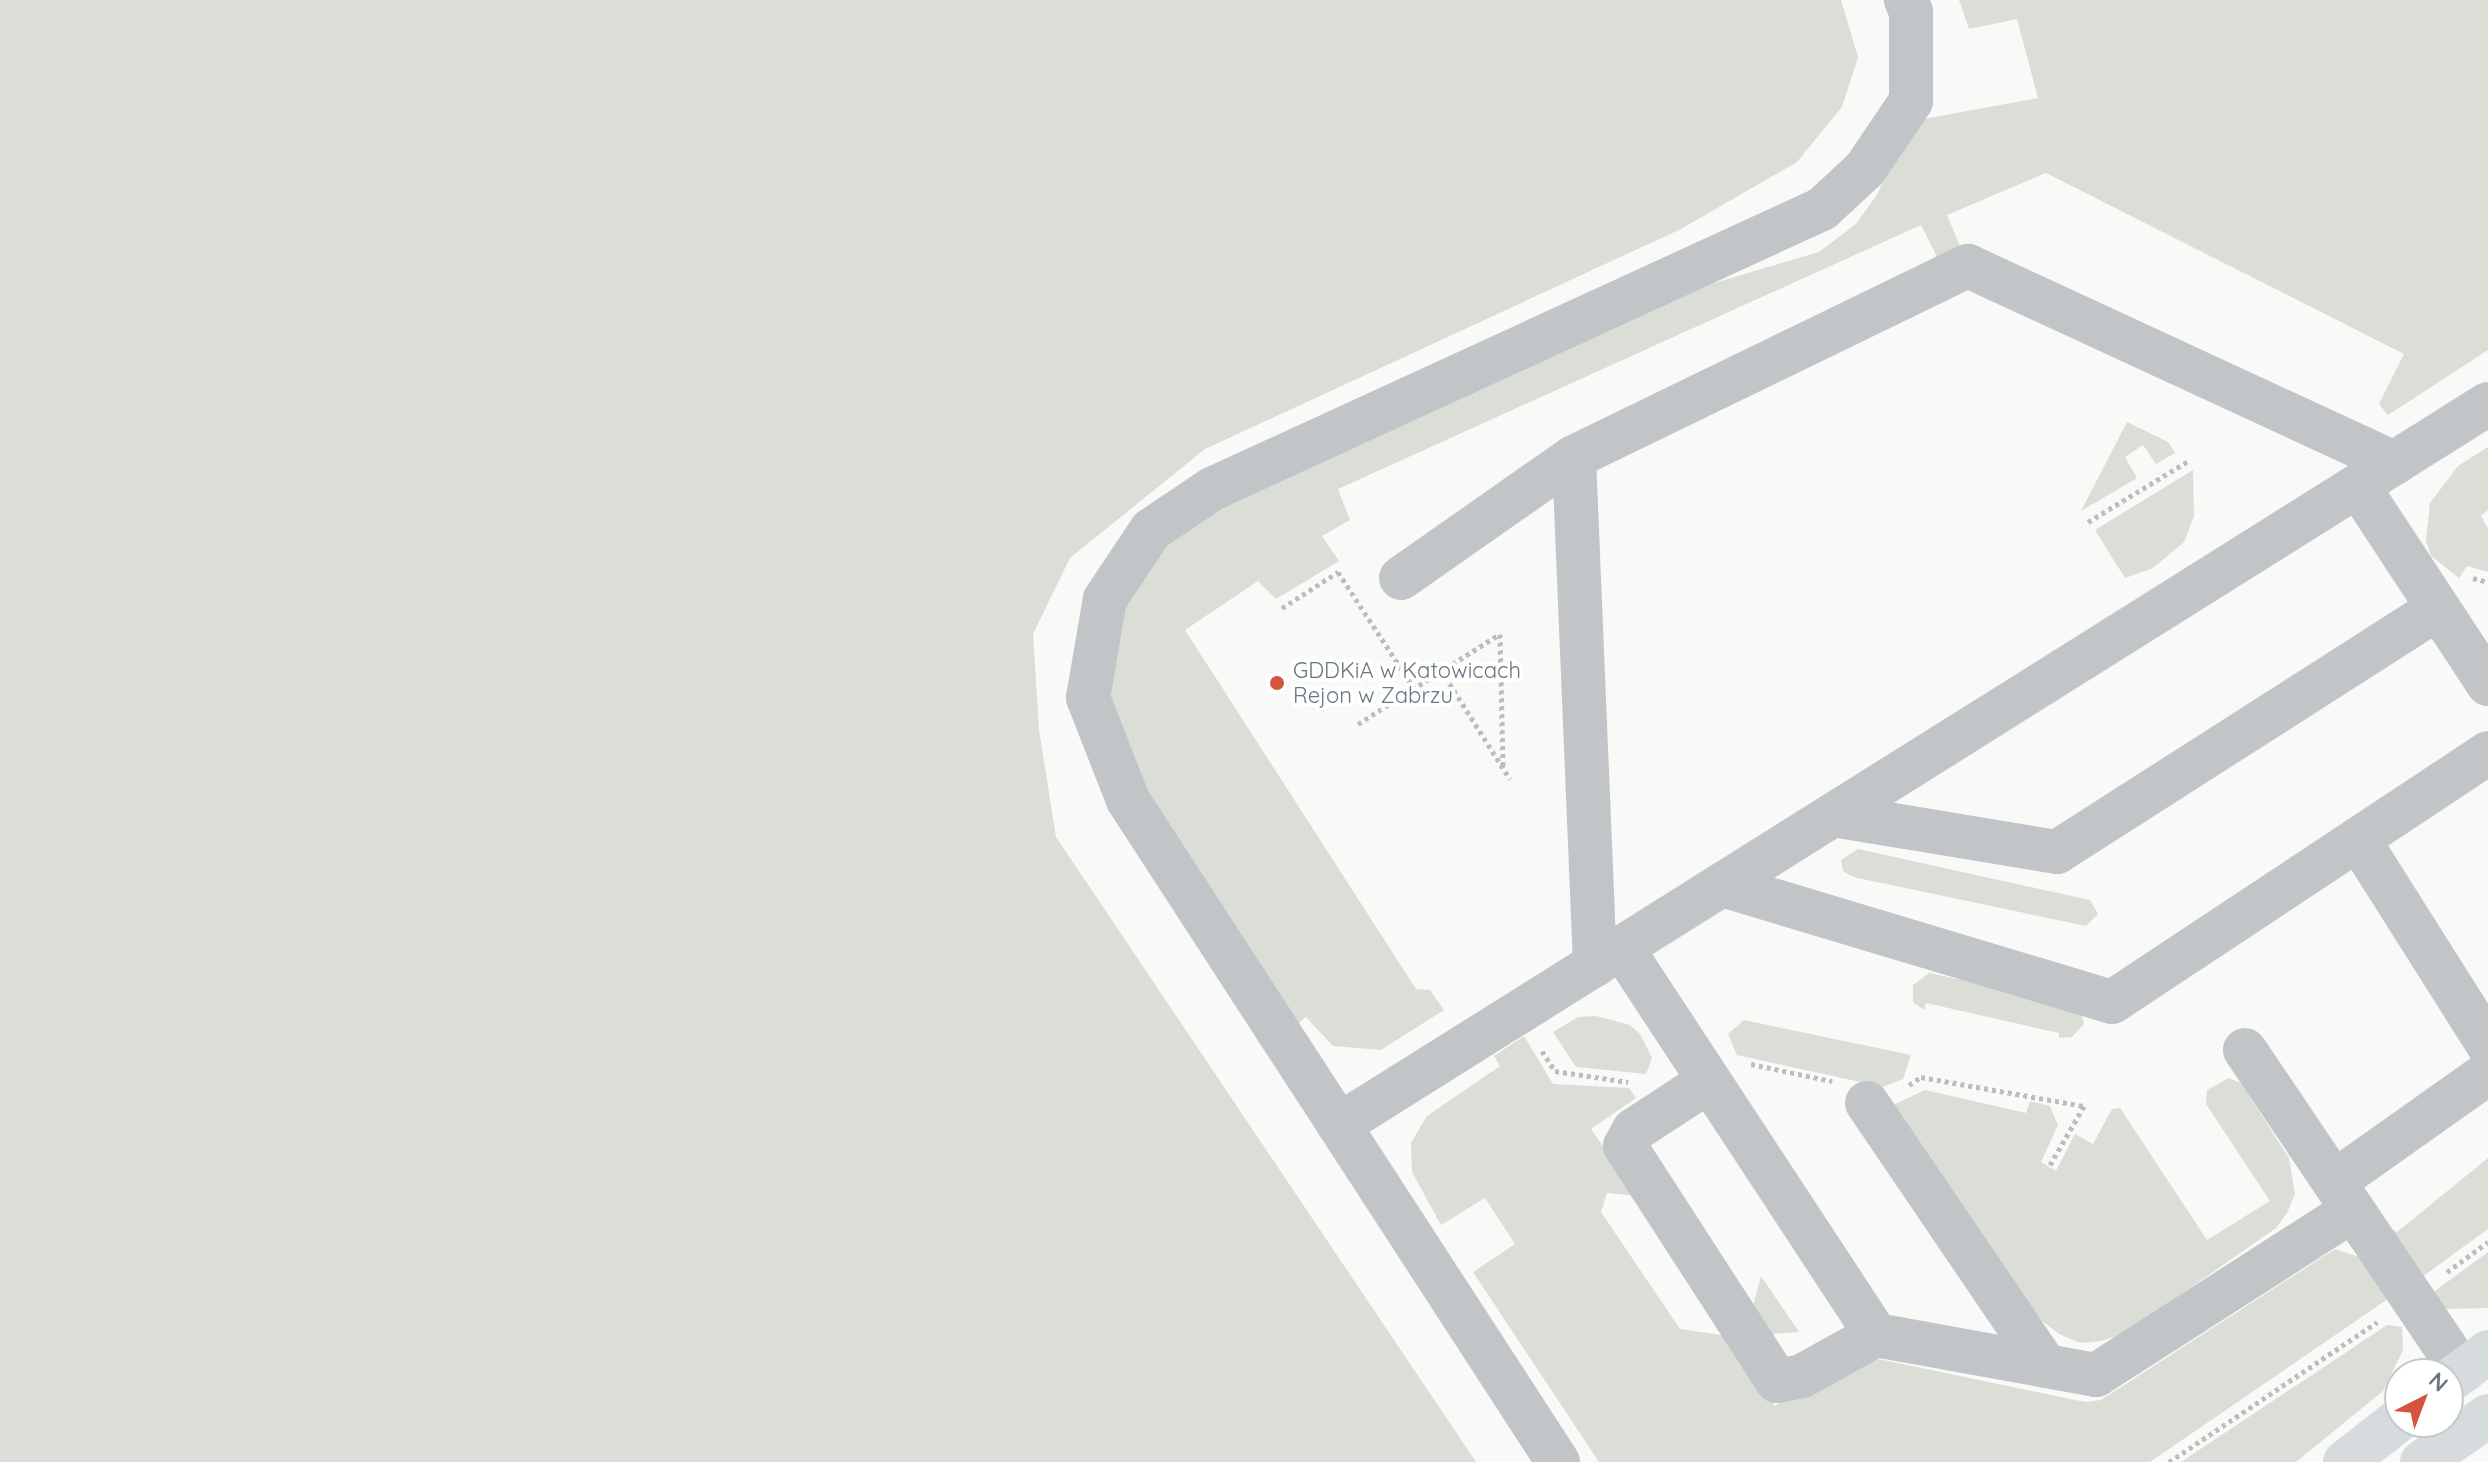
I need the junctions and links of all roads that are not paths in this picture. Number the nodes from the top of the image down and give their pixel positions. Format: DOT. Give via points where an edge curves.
graph roads {
  1 [pos="1906,0"];
  2 [pos="2488,404"];
  3 [pos="1574,457"];
  4 [pos="2395,463"];
  5 [pos="2358,486"];
  6 [pos="1401,578"];
  7 [pos="2438,608"];
  8 [pos="2488,684"];
  9 [pos="2488,753"];
  10 [pos="1833,815"];
  11 [pos="2358,839"];
  12 [pos="1722,885"];
  13 [pos="1608,957"];
  14 [pos="2488,1045"];
  15 [pos="2245,1050"];
  16 [pos="1724,1071"];
  17 [pos="2488,1073"];
  18 [pos="1867,1093"];
  19 [pos="1339,1125"];
  20 [pos="2344,1196"];
  21 [pos="1876,1335"];
  22 [pos="2046,1366"];
  23 [pos="2466,1369"];
  24 [pos="2488,1416"];
  25 [pos="2384,1432"];
  26 [pos="1558,1462"];
  27 [pos="2345,1462"];
  28 [pos="2422,1462"];
  1 -- 19 [label="street" via="1911,12 1911,101 1865,169 1822,209 1212,489 1151,530 1105,599 1088,698 1128,800"];
  2 -- 4 [label="street"];
  3 -- 4 [label="street" via="1968,266"];
  3 -- 6 [label="street"];
  3 -- 13 [label="street"];
  4 -- 5 [label="street"];
  5 -- 7 [label="street"];
  5 -- 10 [label="street"];
  7 -- 8 [label="street"];
  7 -- 10 [label="street" via="2057,852"];
  9 -- 11 [label="street"];
  10 -- 12 [label="street"];
  11 -- 12 [label="street" via="2112,1002"];
  11 -- 14 [label="street"];
  12 -- 13 [label="street"];
  13 -- 16 [label="street"];
  13 -- 19 [label="street"];
  15 -- 20 [label="street"];
  16 -- 21 [label="street"];
  16 -- 21 [label="street" via="1634,1130 1625,1146 1777,1381 1802,1376"];
  17 -- 20 [label="street"];
  18 -- 22 [label="street"];
  19 -- 26 [label="street"];
  20 -- 22 [label="street" via="2096,1375"];
  20 -- 23 [label="street"];
  21 -- 22 [label="street"];
  24 -- 28 [label="main road"];
  25 -- 27 [label="main road"];
}
